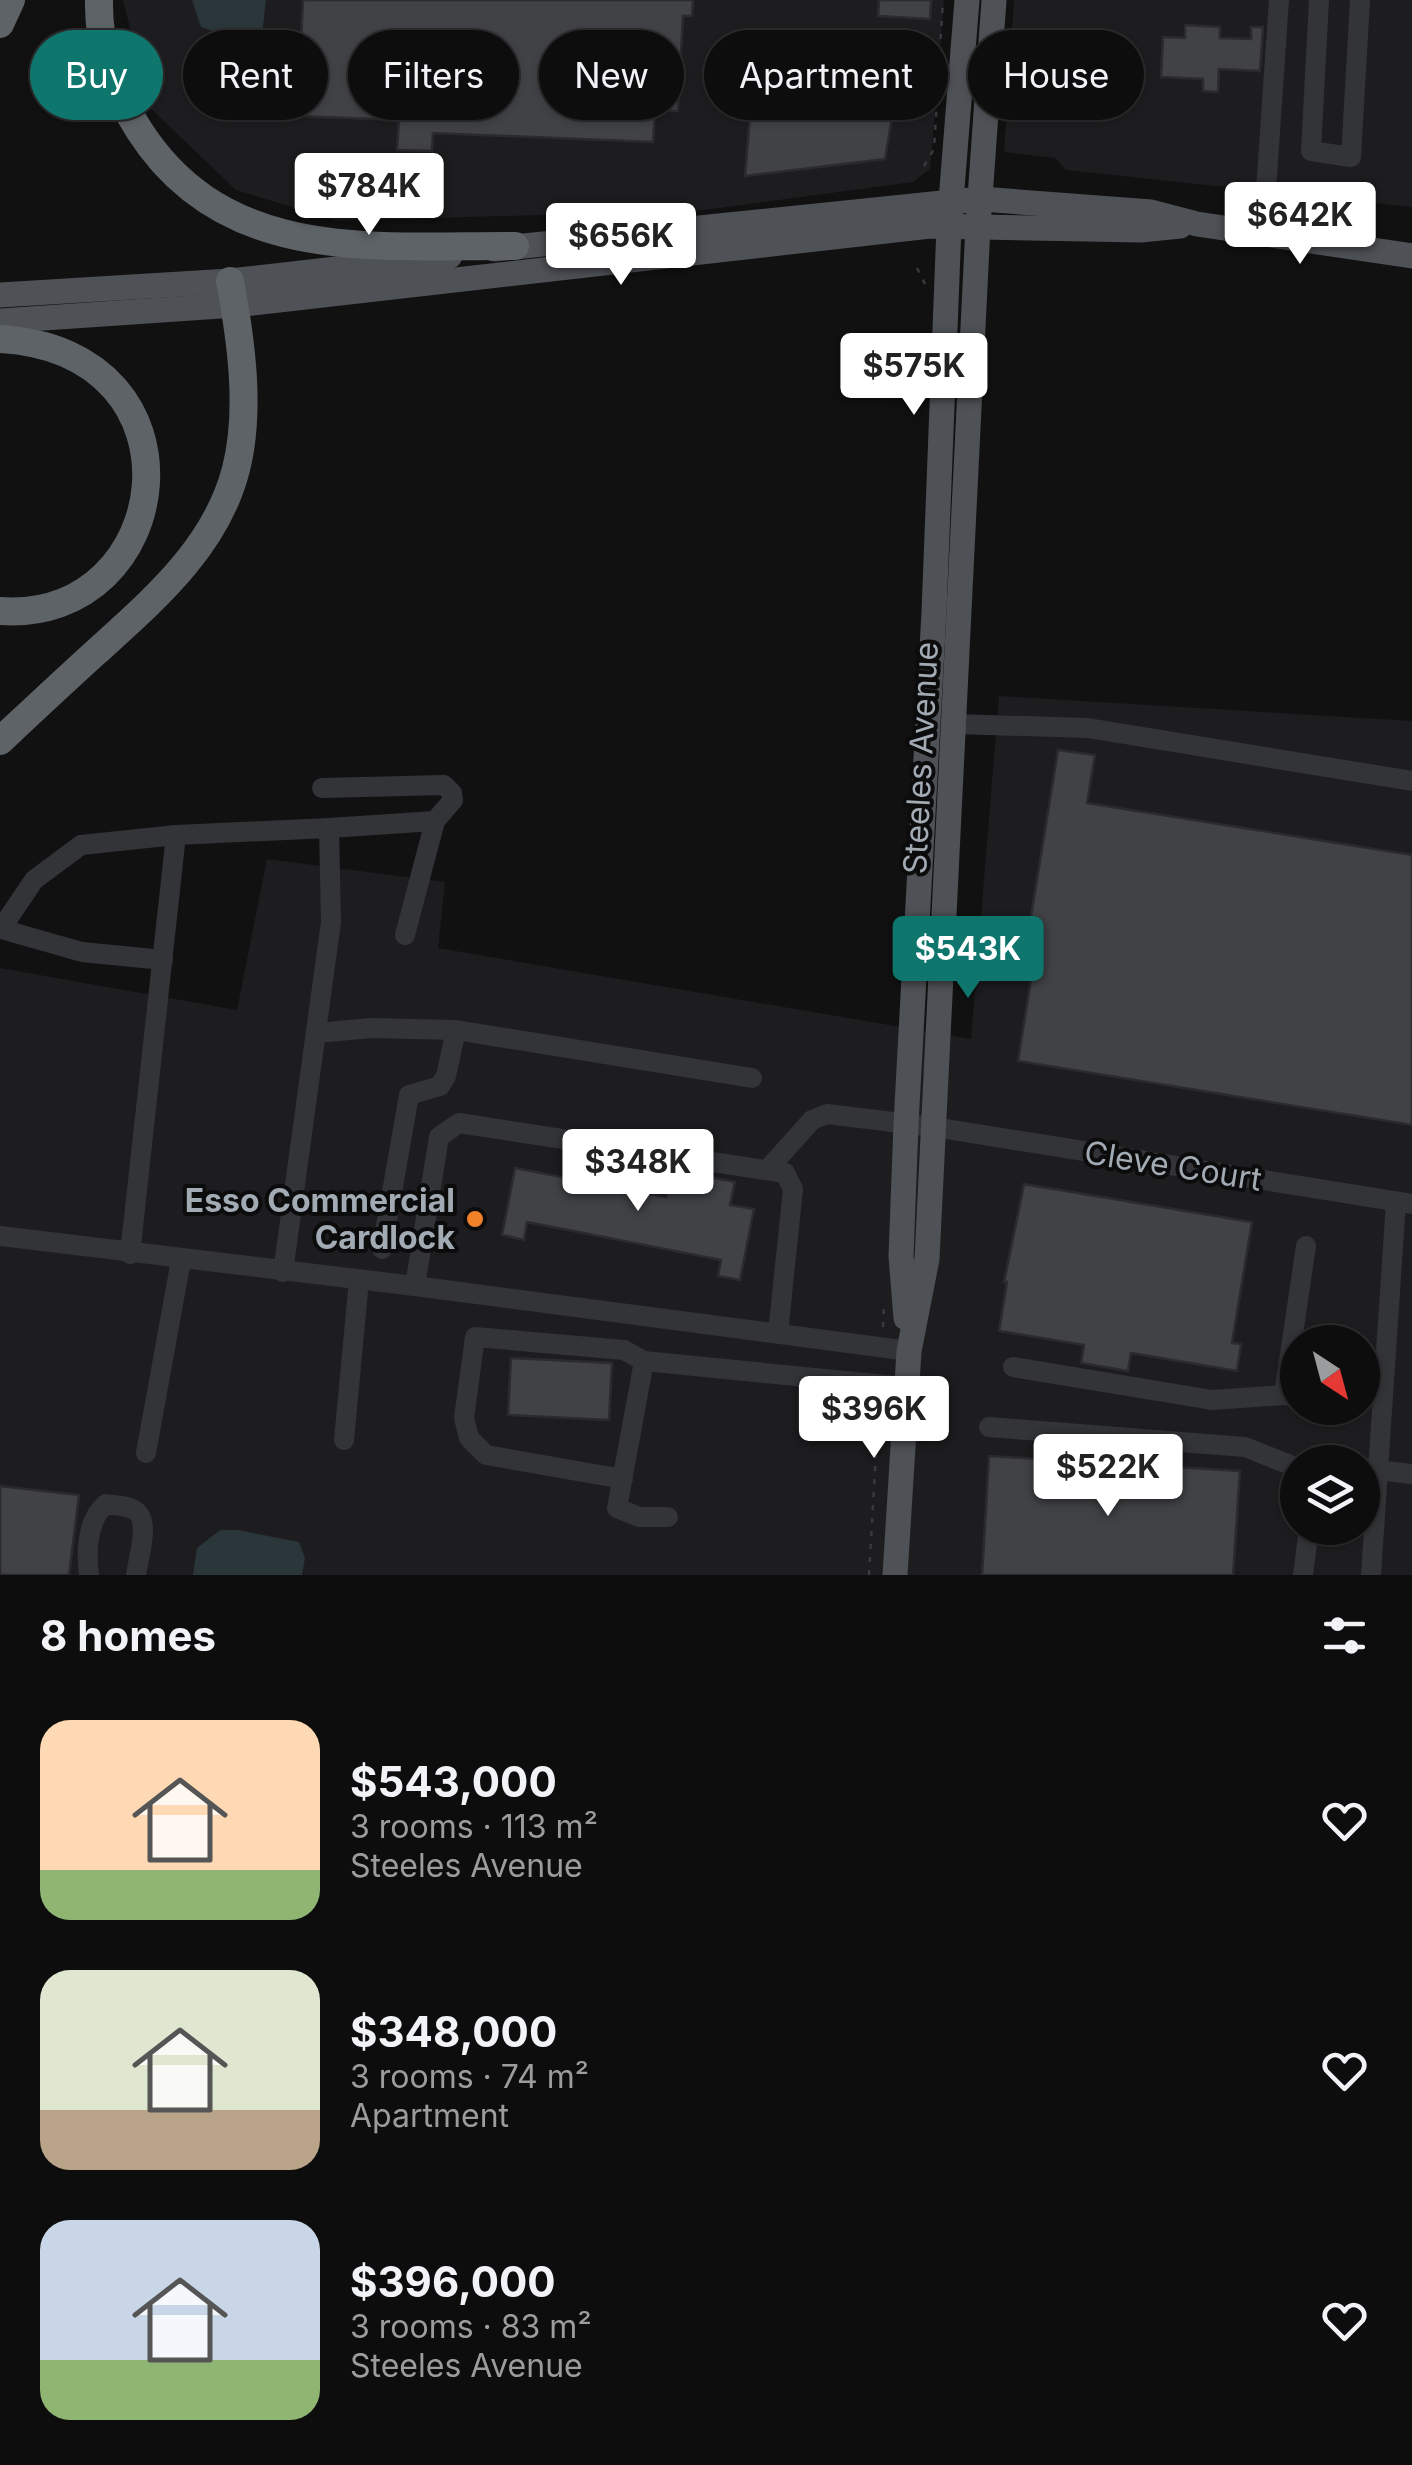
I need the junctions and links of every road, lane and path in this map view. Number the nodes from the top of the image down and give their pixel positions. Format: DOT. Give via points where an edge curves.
graph roads {
  1 [pos="11,0"];
  2 [pos="99,0"];
  3 [pos="943,0"];
  4 [pos="966,0"];
  5 [pos="994,0"];
  6 [pos="1278,0"];
  7 [pos="1319,0"];
  8 [pos="1360,0"];
  9 [pos="0,24"];
  10 [pos="924,166"];
  11 [pos="981,199"];
  12 [pos="949,213"];
  13 [pos="1197,224"];
  14 [pos="978,226"];
  15 [pos="1263,234"];
  16 [pos="515,246"];
  17 [pos="1412,256"];
  18 [pos="232,292"];
  19 [pos="0,295"];
  20 [pos="0,321"];
  21 [pos="0,339"];
  22 [pos="0,611"];
  23 [pos="955,724"];
  24 [pos="0,742"];
  25 [pos="1412,781"];
  26 [pos="322,788"];
  27 [pos="435,820"];
  28 [pos="329,828"];
  29 [pos="176,835"];
  30 [pos="404,935"];
  31 [pos="163,960"];
  32 [pos="456,1030"];
  33 [pos="317,1033"];
  34 [pos="752,1078"];
  35 [pos="906,1124"];
  36 [pos="934,1128"];
  37 [pos="768,1168"];
  38 [pos="1404,1203"];
  39 [pos="0,1236"];
  40 [pos="1306,1246"];
  41 [pos="382,1249"];
  42 [pos="130,1254"];
  43 [pos="181,1260"];
  44 [pos="283,1272"];
  45 [pos="359,1280"];
  46 [pos="415,1286"];
  47 [pos="1298,1325"];
  48 [pos="778,1334"];
  49 [pos="908,1351"];
  50 [pos="1380,1357"];
  51 [pos="644,1361"];
  52 [pos="1014,1367"];
  53 [pos="906,1388"];
  54 [pos="1280,1397"];
  55 [pos="989,1427"];
  56 [pos="344,1440"];
  57 [pos="146,1453"];
  58 [pos="1280,1461"];
  59 [pos="1380,1469"];
  60 [pos="1412,1474"];
  61 [pos="623,1479"];
  62 [pos="668,1517"];
  63 [pos="1306,1545"];
  64 [pos="1370,1545"];
  65 [pos="89,1575"];
  66 [pos="136,1575"];
  67 [pos="896,1575"];
  68 [pos="1302,1575"];
  69 [pos="1370,1575"];
  1 -- 9 [label="highway"];
  2 -- 16 [label="highway" via="106,63 119,99 181,182 218,208 272,231 333,244"];
  3 -- 10 [label="path" via="934,149"];
  4 -- 12 [label="main road, Steeles Avenue"];
  5 -- 11 [label="main road, Steeles Avenue"];
  6 -- 15 [label="street"];
  7 -- 8 [label="street" via="1312,151 1351,157"];
  11 -- 12 [label="main road"];
  11 -- 13 [label="main road" via="1150,212"];
  11 -- 14 [label="main road, Steeles Avenue"];
  12 -- 14 [label="main road"];
  12 -- 16 [label="main road"];
  12 -- 18 [label="main road"];
  12 -- 35 [label="main road, Steeles Avenue"];
  13 -- 14 [label="main road" via="1141,230"];
  13 -- 15 [label="main road"];
  14 -- 23 [label="main road, Steeles Avenue"];
  15 -- 17 [label="main road"];
  16 -- 18 [label="main road"];
  18 -- 19 [label="main road"];
  18 -- 20 [label="main road"];
  18 -- 24 [label="highway" via="242,434 224,503 170,582"];
  21 -- 22 [label="highway" via="53,347 104,377 131,412 147,470 136,528 102,576 51,606"];
  23 -- 25 [label="street" via="1088,728"];
  23 -- 36 [label="main road, Steeles Avenue"];
  26 -- 27 [label="street" via="444,785 453,800"];
  27 -- 28 [label="street"];
  27 -- 30 [label="street"];
  28 -- 29 [label="street"];
  28 -- 33 [label="street" via="330,922"];
  29 -- 31 [label="street"];
  29 -- 31 [label="street" via="81,845 34,880 1,929 82,952"];
  31 -- 42 [label="street"];
  32 -- 33 [label="street"];
  32 -- 34 [label="street"];
  32 -- 41 [label="street" via="440,1086 409,1095"];
  33 -- 44 [label="street"];
  35 -- 36 [label="street, Cleve Court"];
  35 -- 37 [label="street, Cleve Court" via="827,1114 812,1120"];
  35 -- 49 [label="main road, Steeles Avenue" via="901,1256"];
  36 -- 38 [label="street, Cleve Court"];
  36 -- 49 [label="main road, Steeles Avenue" via="927,1259"];
  37 -- 46 [label="street" via="459,1124 439,1137"];
  37 -- 48 [label="street" via="785,1174 792,1189"];
  38 -- 50 [label="street"];
  39 -- 42 [label="street"];
  40 -- 47 [label="street"];
  42 -- 43 [label="street"];
  43 -- 44 [label="street"];
  43 -- 57 [label="street"];
  44 -- 45 [label="street"];
  45 -- 46 [label="street"];
  45 -- 56 [label="street"];
  46 -- 48 [label="street"];
  48 -- 49 [label="street"];
  49 -- 53 [label="main road, Steeles Avenue"];
  51 -- 53 [label="street"];
  51 -- 61 [label="street"];
  51 -- 61 [label="street" via="624,1350 475,1337 464,1418 469,1438 486,1455"];
  52 -- 54 [label="street" via="1212,1400"];
  53 -- 67 [label="main road, Steeles Avenue"];
  55 -- 58 [label="street" via="1245,1447"];
  59 -- 60 [label="street"];
  61 -- 62 [label="street" via="617,1508"];
  63 -- 68 [label="street"];
  64 -- 69 [label="street"];
  65 -- 66 [label="street" via="92,1524 106,1504 140,1515"];
}
